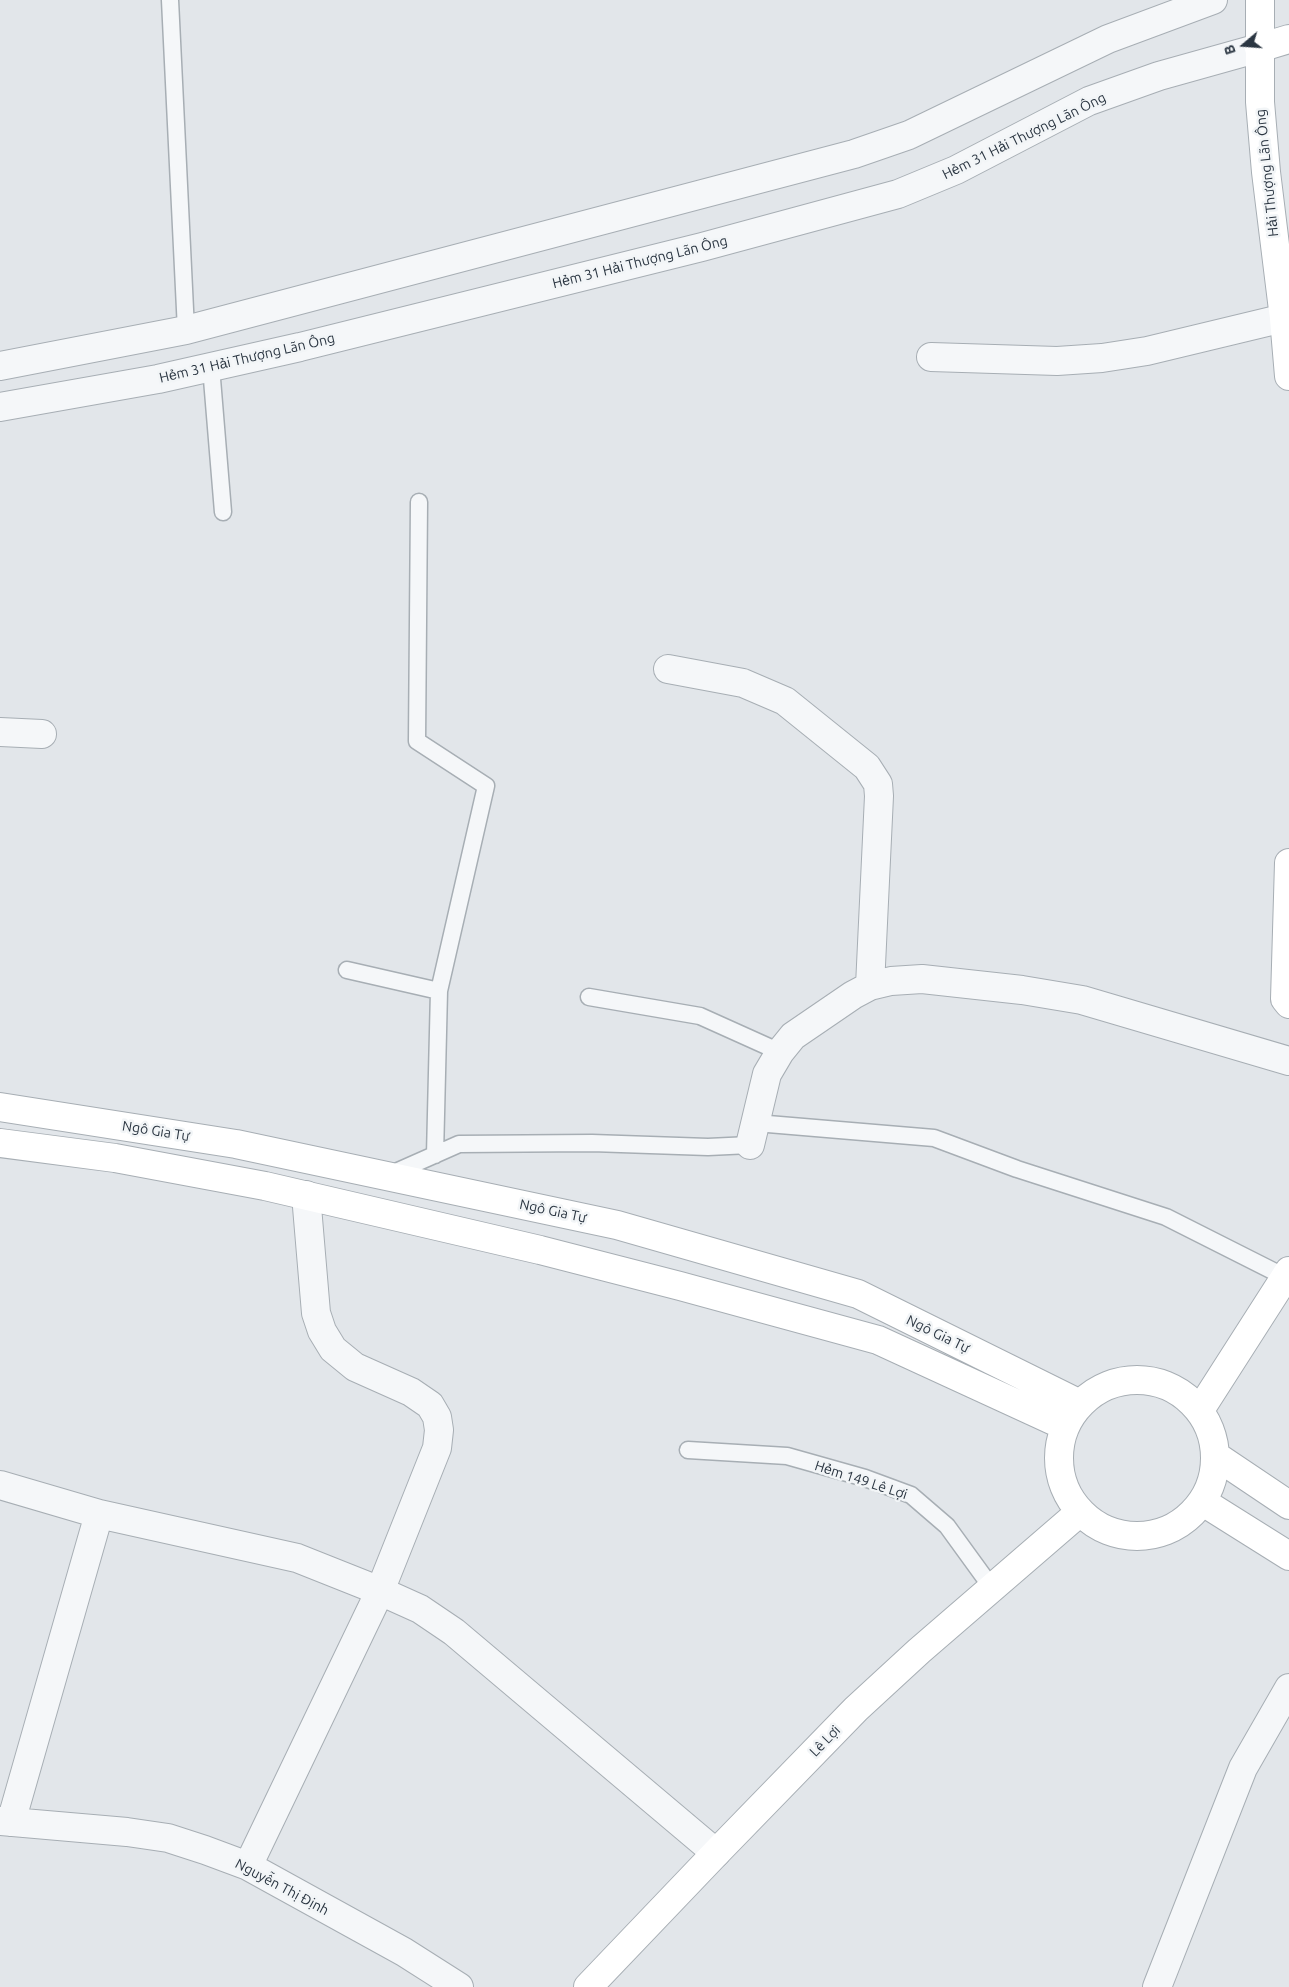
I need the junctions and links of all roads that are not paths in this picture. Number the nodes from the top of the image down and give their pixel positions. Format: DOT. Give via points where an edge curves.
graph roads {
  1 [pos="170,0"];
  2 [pos="1214,0"];
  3 [pos="1260,0"];
  4 [pos="1289,39"];
  5 [pos="1259,48"];
  6 [pos="1287,318"];
  7 [pos="186,330"];
  8 [pos="931,357"];
  9 [pos="0,366"];
  10 [pos="211,367"];
  11 [pos="1289,376"];
  12 [pos="0,407"];
  13 [pos="419,502"];
  14 [pos="223,512"];
  15 [pos="668,670"];
  16 [pos="0,732"];
  17 [pos="42,734"];
  18 [pos="1289,863"];
  19 [pos="347,970"];
  20 [pos="870,986"];
  21 [pos="439,991"];
  22 [pos="589,997"];
  23 [pos="1289,1004"];
  24 [pos="780,1052"];
  25 [pos="1289,1061"];
  26 [pos="0,1107"];
  27 [pos="753,1134"];
  28 [pos="0,1143"];
  29 [pos="435,1155"];
  30 [pos="310,1159"];
  31 [pos="387,1176"];
  32 [pos="306,1195"];
  33 [pos="379,1212"];
  34 [pos="754,1264"];
  35 [pos="1287,1274"];
  36 [pos="748,1304"];
  37 [pos="1080,1404"];
  38 [pos="1200,1410"];
  39 [pos="1065,1426"];
  40 [pos="688,1450"];
  41 [pos="1216,1456"];
  42 [pos="0,1485"];
  43 [pos="1203,1502"];
  44 [pos="1289,1505"];
  45 [pos="1080,1512"];
  46 [pos="99,1514"];
  47 [pos="1289,1556"];
  48 [pos="992,1588"];
  49 [pos="380,1591"];
  50 [pos="1289,1688"];
  51 [pos="5,1822"];
  52 [pos="716,1853"];
  53 [pos="248,1866"];
  54 [pos="459,1987"];
  55 [pos="588,1987"];
  56 [pos="1157,1987"];
  1 -- 7 [label="lane"];
  2 -- 7 [label="street" via="1108,39 909,135 854,154"];
  3 -- 5 [label="main road, Hải Thượng Lãn Ông"];
  4 -- 5 [label="main road"];
  5 -- 6 [label="main road, Hải Thượng Lãn Ông" via="1266,172"];
  5 -- 10 [label="street, Hẻm 31 Hải Thượng Lãn Ông" via="1159,76 1089,101 956,170 898,194 702,247"];
  6 -- 8 [label="street" via="1102,358 1057,361"];
  6 -- 11 [label="main road, Hải Thượng Lãn Ông"];
  7 -- 9 [label="street"];
  10 -- 12 [label="street, Hẻm 31 Hải Thượng Lãn Ông"];
  10 -- 14 [label="lane"];
  13 -- 21 [label="lane" via="417,741 486,786"];
  15 -- 20 [label="street" via="743,682 785,701 867,766 878,784 879,796"];
  16 -- 17 [label="street"];
  18 -- 23 [label="main road" via="1285,999"];
  19 -- 21 [label="lane"];
  20 -- 24 [label="street" via="793,1036"];
  20 -- 25 [label="street" via="922,979 1082,1000"];
  21 -- 29 [label="lane"];
  22 -- 24 [label="lane" via="700,1016"];
  24 -- 27 [label="street" via="767,1074"];
  26 -- 30 [label="main road, Ngô Gia Tự" via="236,1144"];
  27 -- 29 [label="lane" via="708,1147 592,1143 459,1144"];
  27 -- 35 [label="lane" via="934,1138 1017,1169 1166,1217"];
  28 -- 32 [label="main road" via="115,1158"];
  29 -- 31 [label="lane"];
  30 -- 31 [label="main road, Ngô Gia Tự"];
  30 -- 32 [label="main road"];
  31 -- 33 [label="main road"];
  31 -- 34 [label="main road, Ngô Gia Tự" via="617,1225"];
  32 -- 33 [label="main road"];
  32 -- 49 [label="street" via="316,1313 322,1331 333,1348 355,1367 411,1392 430,1405 437,1417 437,1448"];
  33 -- 36 [label="main road"];
  34 -- 36 [label="main road"];
  34 -- 37 [label="main road, Ngô Gia Tự" via="858,1294"];
  35 -- 38 [label="main road"];
  36 -- 39 [label="main road" via="878,1340"];
  37 -- 38 [label="main road" via="1102,1388 1127,1380 1155,1381 1180,1392"];
  37 -- 39 [label="main road"];
  38 -- 41 [label="main road" via="1211,1432"];
  39 -- 45 [label="main road" via="1059,1449 1060,1471 1066,1493"];
  40 -- 48 [label="lane, Hẻm 149 Lê Lợi" via="787,1456 911,1495 947,1526"];
  41 -- 43 [label="main road" via="1213,1480"];
  41 -- 44 [label="main road"];
  42 -- 46 [label="street"];
  43 -- 45 [label="main road" via="1183,1523 1158,1535 1130,1537 1102,1529"];
  43 -- 47 [label="main road"];
  45 -- 48 [label="main road, Lê Lợi"];
  46 -- 49 [label="street" via="296,1558"];
  46 -- 51 [label="street"];
  48 -- 52 [label="main road, Lê Lợi" via="856,1709"];
  49 -- 52 [label="street" via="420,1609 454,1632"];
  49 -- 53 [label="street"];
  50 -- 56 [label="street" via="1243,1768"];
  51 -- 53 [label="street, Nguyễn Thị Định" via="168,1838"];
  52 -- 55 [label="main road, Lê Lợi"];
  53 -- 54 [label="street, Nguyễn Thị Định" via="404,1952"];
}
